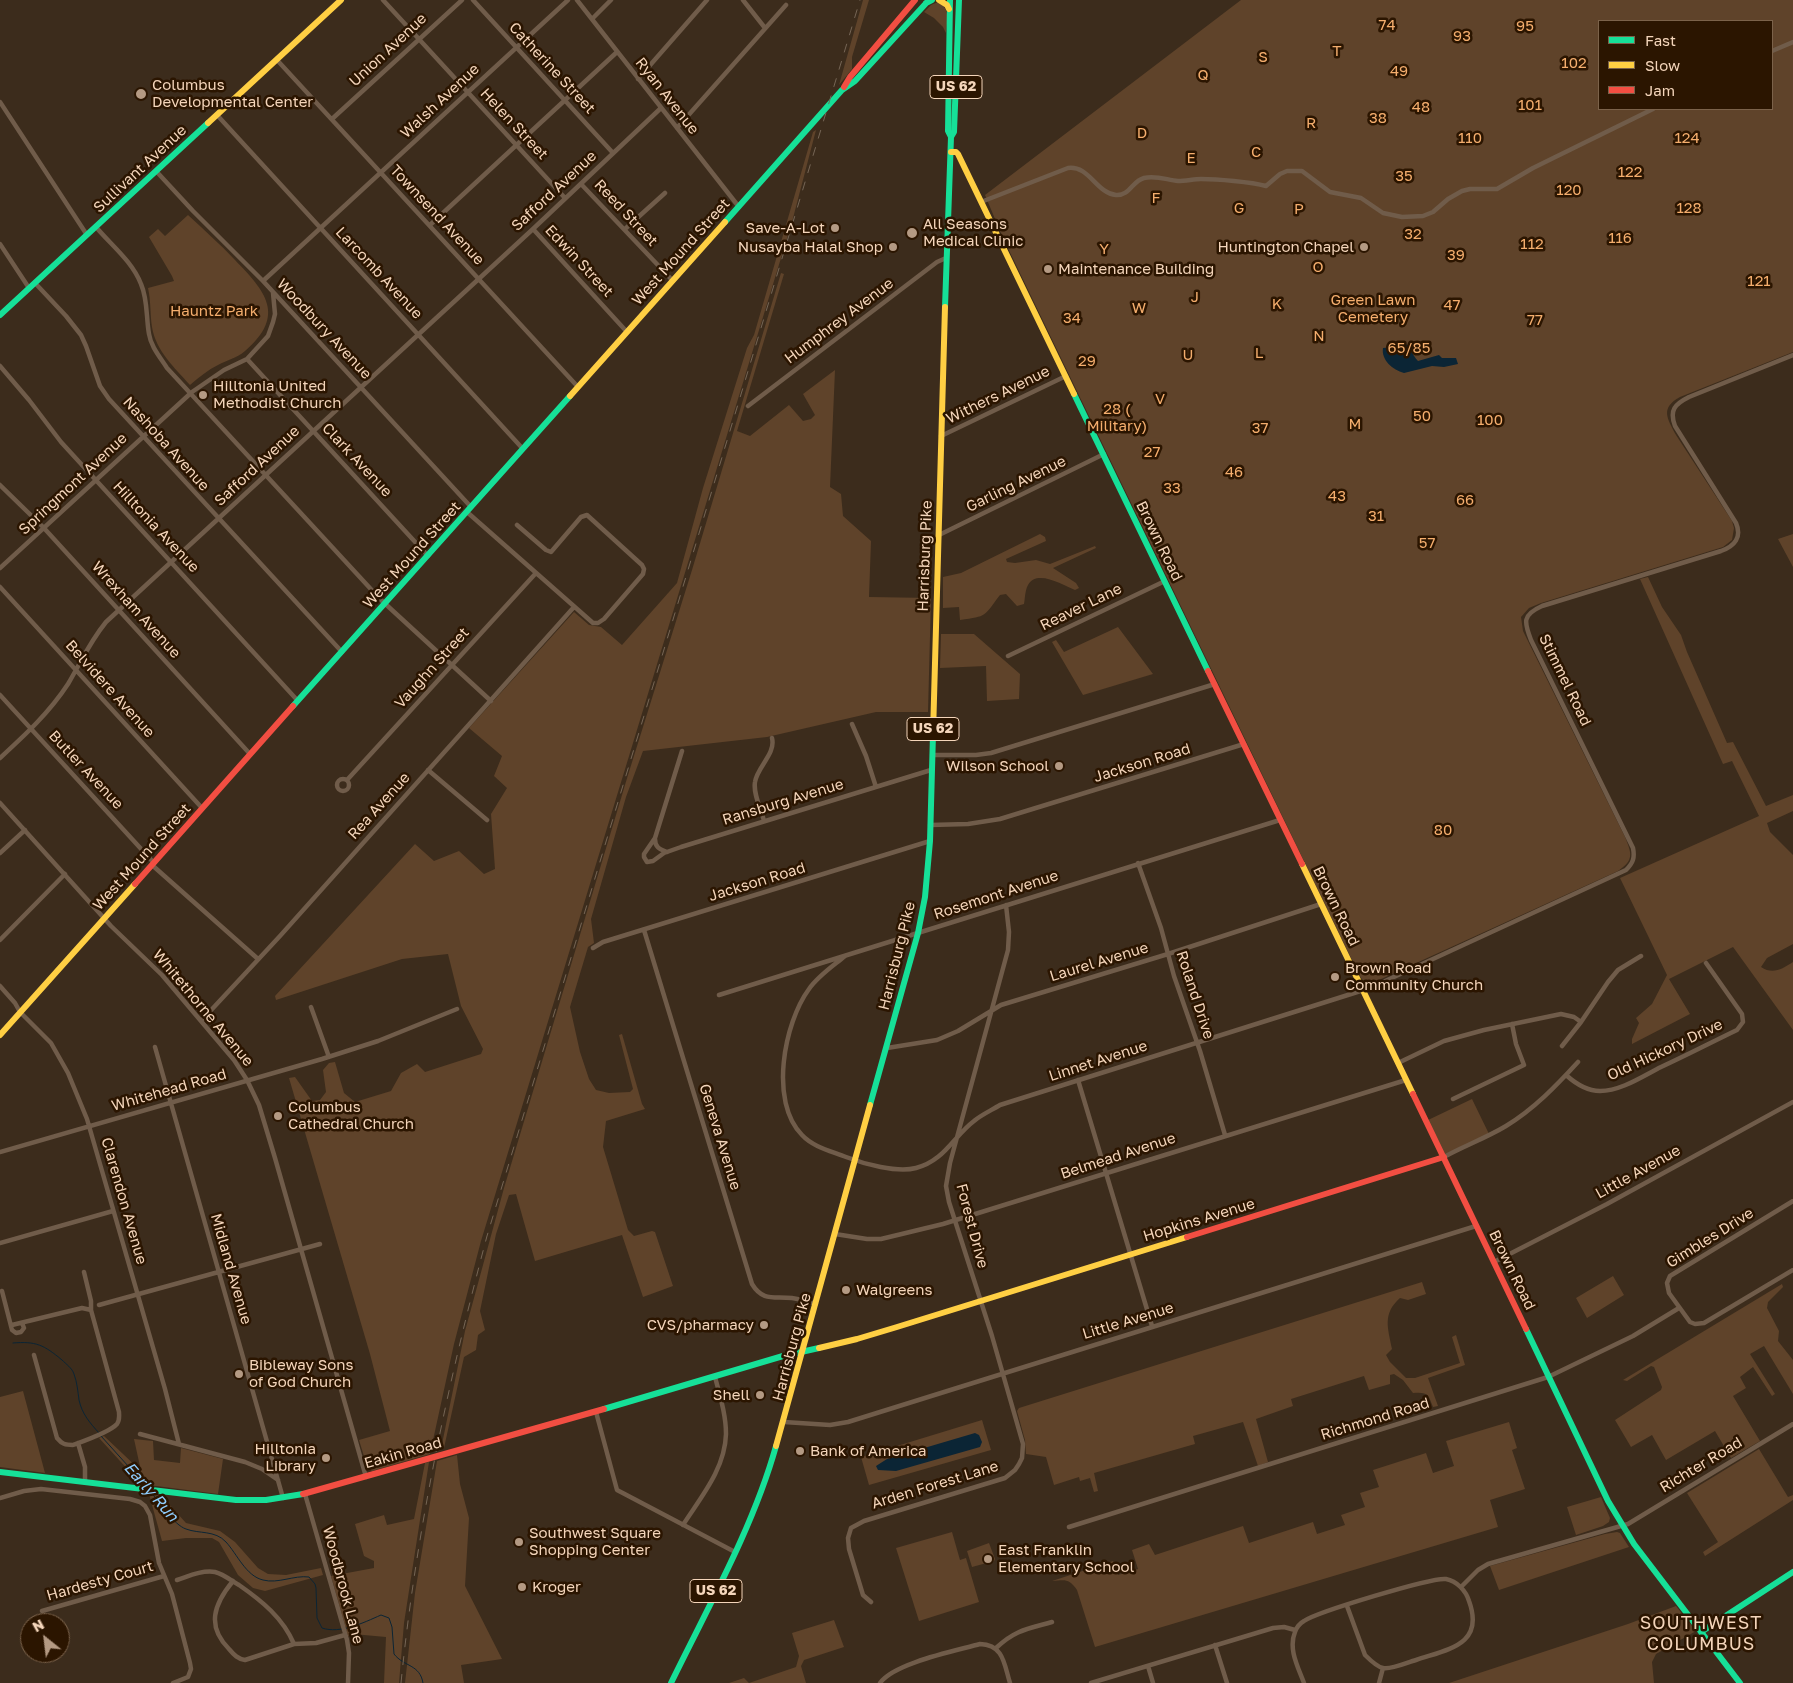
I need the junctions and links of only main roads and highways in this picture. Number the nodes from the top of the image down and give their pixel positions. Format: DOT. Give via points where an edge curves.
graph roads {
  1 [pos="341,0"];
  2 [pos="915,0"];
  3 [pos="939,0"];
  4 [pos="950,0"];
  5 [pos="959,0"];
  6 [pos="929,1"];
  7 [pos="951,15"];
  8 [pos="842,90"];
  9 [pos="951,137"];
  10 [pos="951,152"];
  11 [pos="0,315"];
  12 [pos="0,1035"];
  13 [pos="1444,1157"];
  14 [pos="803,1352"];
  15 [pos="0,1472"];
  16 [pos="1793,1572"];
  17 [pos="1701,1632"];
  18 [pos="671,1683"];
  19 [pos="1740,1683"];
  1 -- 11 [label="main road, Sullivant Avenue"];
  2 -- 8 [label="main road, West Mound Street"];
  3 -- 7 [label="main road" via="947,5"];
  4 -- 7 [label="main road, Harrisburg Pike / US 62"];
  5 -- 9 [label="main road, Harrisburg Pike / US 62" via="954,132"];
  6 -- 8 [label="main road, West Mound Street" via="855,81"];
  7 -- 9 [label="main road, Harrisburg Pike / US 62" via="948,131"];
  8 -- 12 [label="main road, West Mound Street"];
  9 -- 10 [label="main road, Harrisburg Pike / US 62"];
  10 -- 13 [label="main road, Brown Road" via="958,154"];
  10 -- 14 [label="main road, Harrisburg Pike / US 62" via="930,841 924,896 918,933"];
  13 -- 14 [label="main road, Hopkins Avenue" via="857,1339"];
  13 -- 17 [label="main road, Brown Road" via="1605,1495 1642,1556"];
  14 -- 15 [label="main road, Eakin Road" via="283,1498 236,1500"];
  14 -- 18 [label="main road, Harrisburg Pike / US 62" via="767,1480"];
  16 -- 17 [label="main road"];
  17 -- 19 [label="main road, Brown Road"];
}
